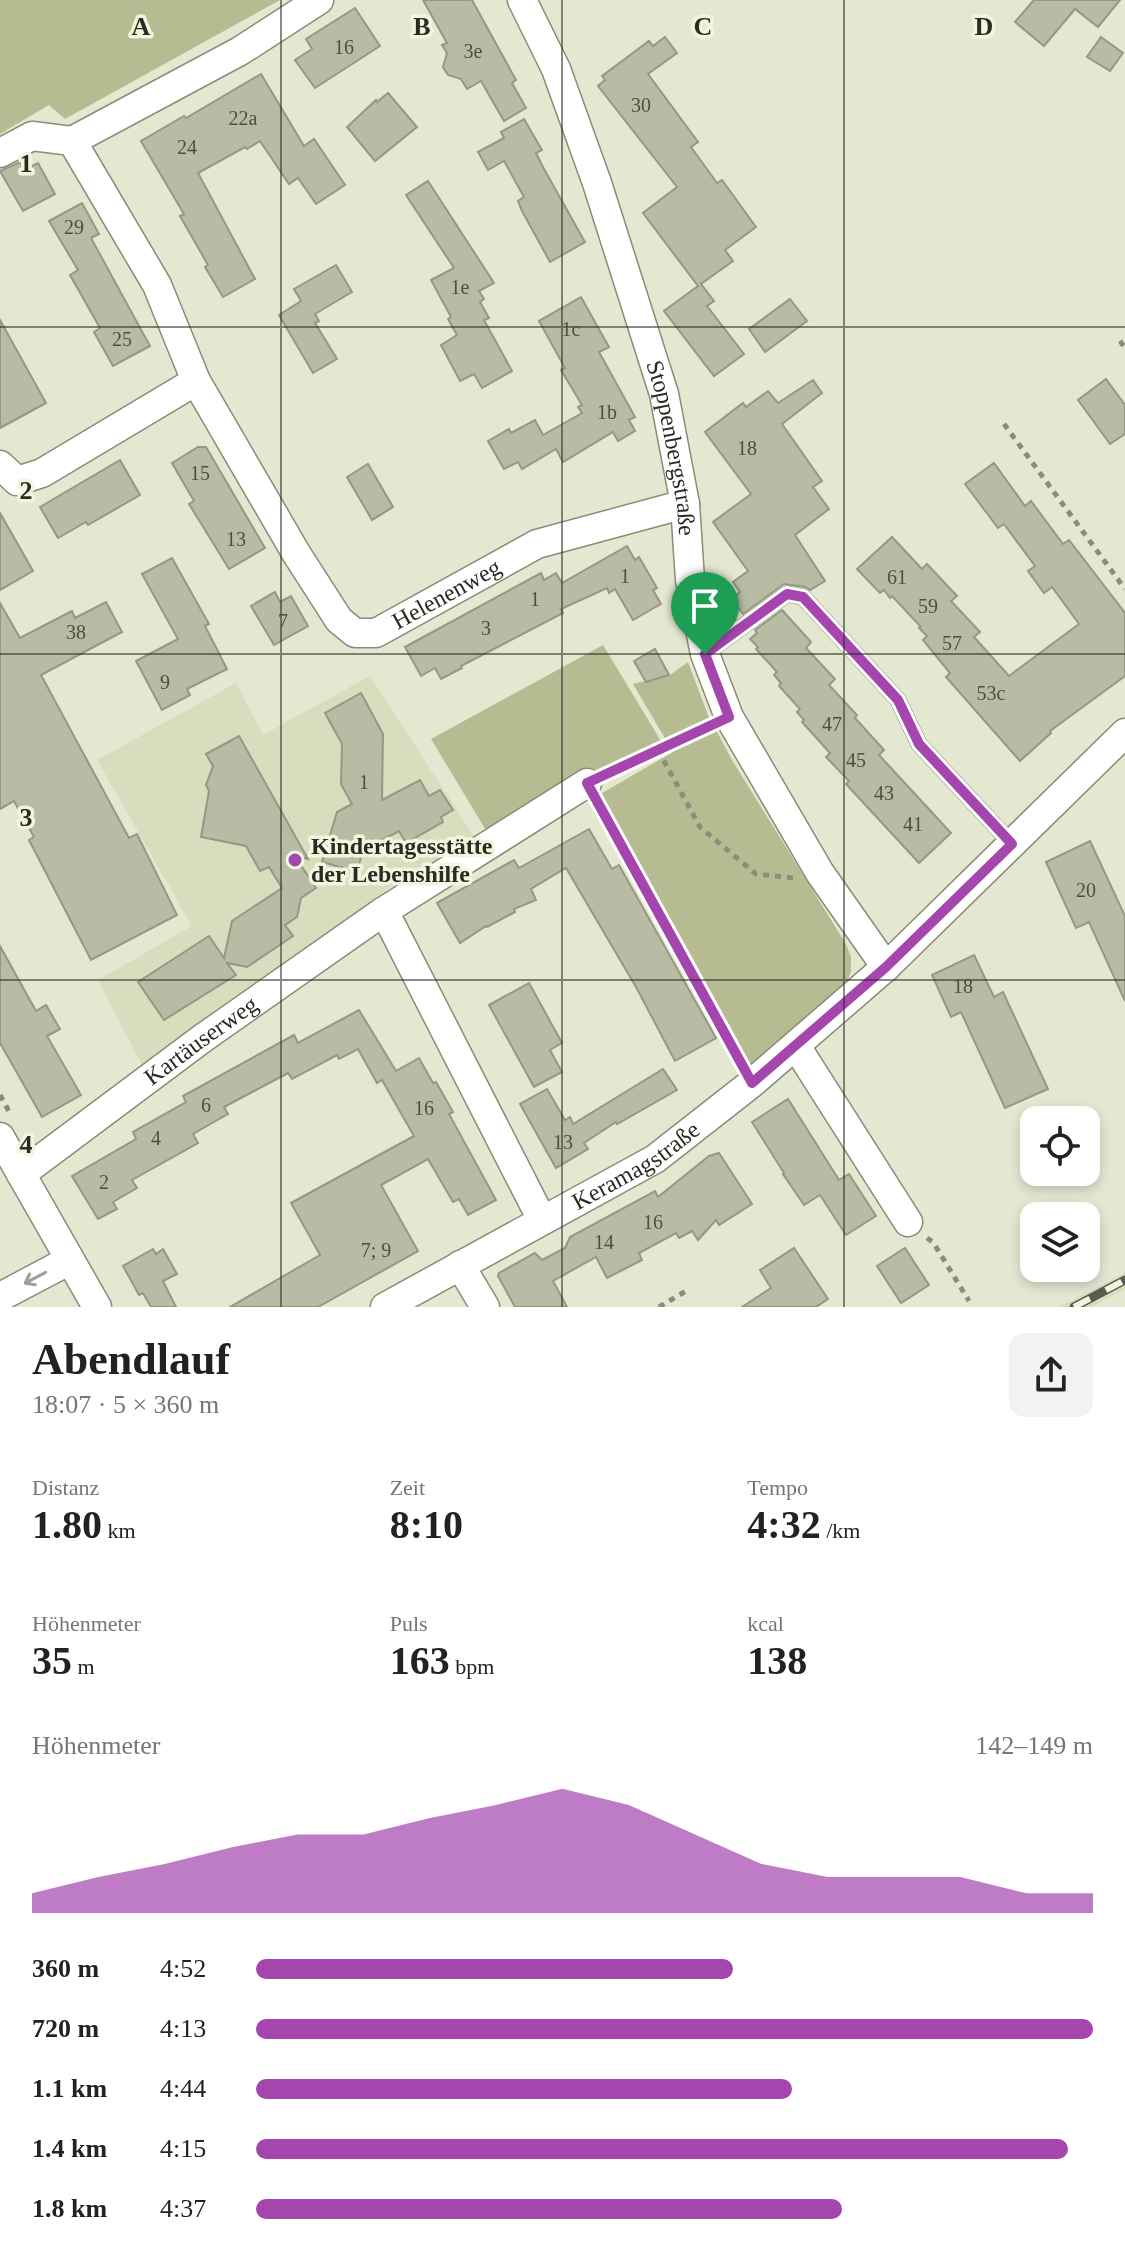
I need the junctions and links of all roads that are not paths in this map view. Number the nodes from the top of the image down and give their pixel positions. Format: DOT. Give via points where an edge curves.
graph roads {
  1 [pos="319,0"];
  2 [pos="522,0"];
  3 [pos="72,141"];
  4 [pos="0,153"];
  5 [pos="196,381"];
  6 [pos="0,465"];
  7 [pos="685,504"];
  8 [pos="705,654"];
  9 [pos="1125,733"];
  10 [pos="587,783"];
  11 [pos="1012,844"];
  12 [pos="384,911"];
  13 [pos="886,967"];
  14 [pos="796,1046"];
  15 [pos="0,1137"];
  16 [pos="21,1174"];
  17 [pos="542,1220"];
  18 [pos="908,1222"];
  19 [pos="70,1260"];
  20 [pos="460,1265"];
  21 [pos="0,1297"];
  22 [pos="97,1307"];
  23 [pos="385,1307"];
  24 [pos="485,1307"];
  1 -- 3 [label="street" via="240,51"];
  2 -- 7 [label="street, Stoppenbergstraße" via="556,69 597,183 664,394"];
  3 -- 4 [label="street" via="32,136"];
  3 -- 5 [label="street, Helenenweg" via="157,285"];
  5 -- 6 [label="street" via="42,473 17,481"];
  5 -- 7 [label="street, Helenenweg" via="296,553 339,620 355,633 376,633 537,544"];
  7 -- 8 [label="street, Stoppenbergstraße" via="690,580"];
  8 -- 11 [label="lane" via="787,594 803,597 898,700 919,744"];
  8 -- 13 [label="street, Stoppenbergstraße" via="729,717 820,873"];
  9 -- 11 [label="street, Keramagstraße"];
  10 -- 12 [label="street, Kartäuserweg"];
  11 -- 13 [label="street, Keramagstraße"];
  12 -- 16 [label="street, Kartäuserweg"];
  12 -- 17 [label="street"];
  13 -- 14 [label="street, Keramagstraße"];
  14 -- 17 [label="street, Keramagstraße" via="655,1159"];
  14 -- 18 [label="street"];
  15 -- 16 [label="street"];
  16 -- 19 [label="street"];
  17 -- 20 [label="street, Keramagstraße"];
  19 -- 21 [label="street, one-way"];
  19 -- 22 [label="street"];
  20 -- 23 [label="street, Keramagstraße"];
  20 -- 24 [label="street"];
}
